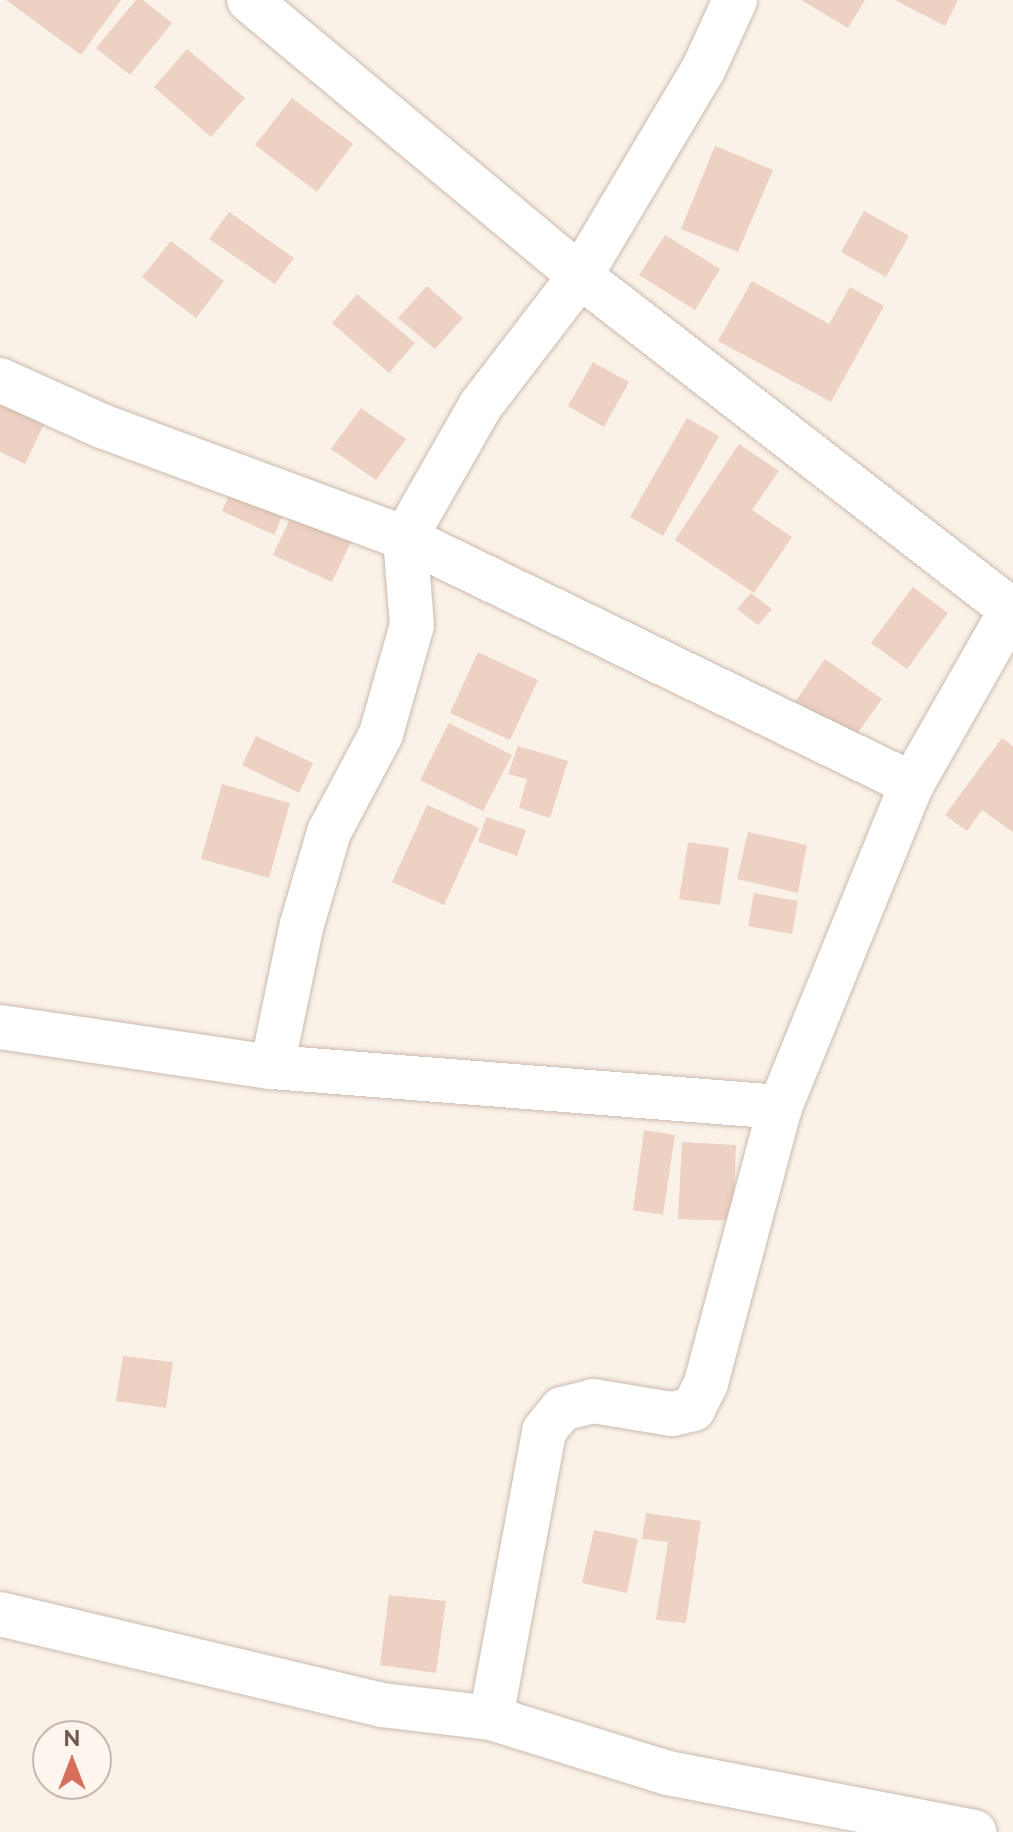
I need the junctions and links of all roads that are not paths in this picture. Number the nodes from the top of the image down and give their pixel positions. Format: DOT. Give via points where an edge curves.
graph roads {
  1 [pos="249,0"];
  2 [pos="735,0"];
  3 [pos="580,276"];
  4 [pos="0,380"];
  5 [pos="405,538"];
  6 [pos="1012,609"];
  7 [pos="912,784"];
  8 [pos="0,1027"];
  9 [pos="272,1067"];
  10 [pos="780,1107"];
  11 [pos="0,1614"];
  12 [pos="491,1718"];
  13 [pos="974,1832"];
  1 -- 3 [label="street"];
  2 -- 3 [label="street" via="703,70"];
  3 -- 5 [label="street" via="481,405"];
  3 -- 6 [label="street"];
  4 -- 5 [label="street" via="102,426"];
  5 -- 7 [label="street"];
  5 -- 9 [label="street" via="412,625 381,734 329,832 302,924"];
  6 -- 7 [label="street"];
  7 -- 10 [label="street"];
  8 -- 9 [label="street"];
  9 -- 10 [label="street"];
  10 -- 12 [label="street" via="706,1383 693,1409 672,1414 593,1401 562,1409 544,1431"];
  11 -- 12 [label="street" via="382,1705"];
  12 -- 13 [label="street" via="668,1773"];
}
